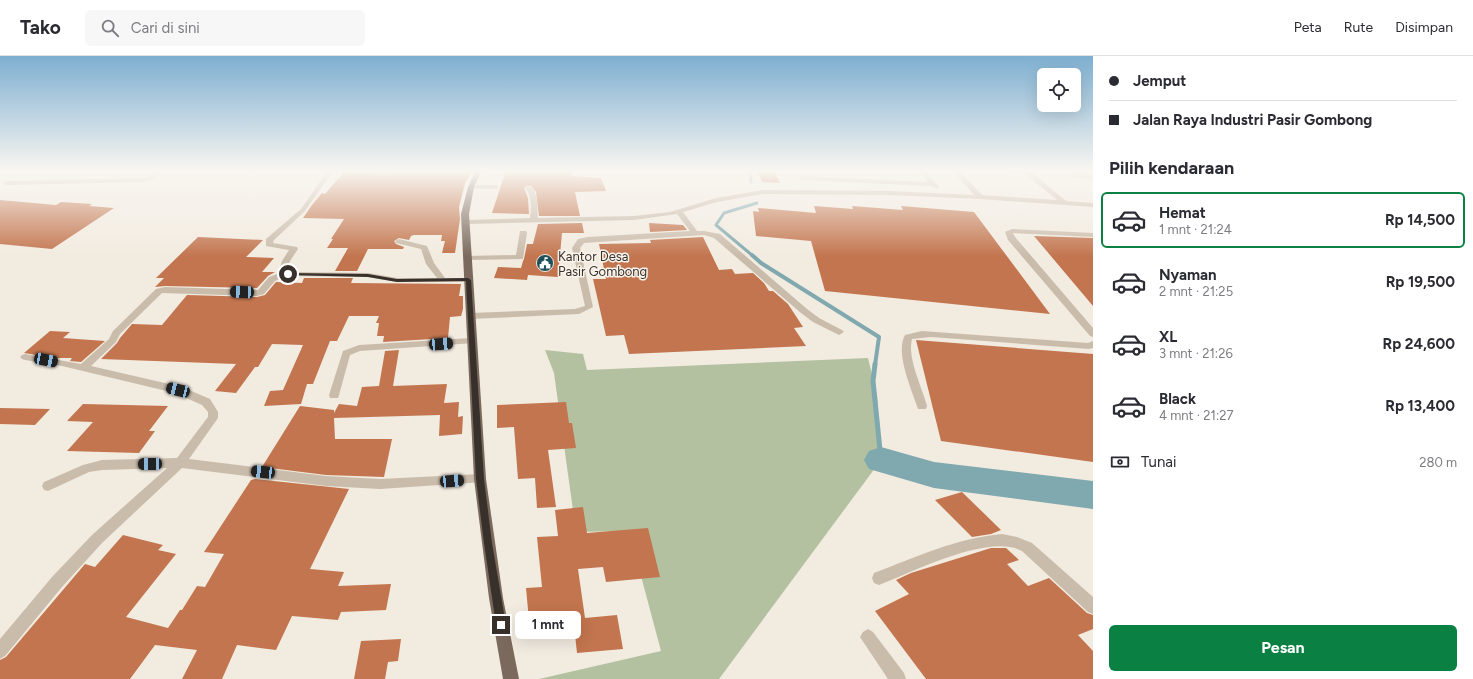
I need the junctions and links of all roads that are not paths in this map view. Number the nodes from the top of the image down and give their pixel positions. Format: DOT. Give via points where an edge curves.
graph roads {
  1 [pos="311,199"];
  2 [pos="468,199"];
  3 [pos="533,199"];
  4 [pos="721,199"];
  5 [pos="1009,199"];
  6 [pos="1059,199"];
  7 [pos="1064,203"];
  8 [pos="1093,206"];
  9 [pos="679,212"];
  10 [pos="534,220"];
  11 [pos="466,222"];
  12 [pos="523,233"];
  13 [pos="695,233"];
  14 [pos="1093,235"];
  15 [pos="399,241"];
  16 [pos="467,258"];
  17 [pos="286,274"];
  18 [pos="442,280"];
  19 [pos="468,280"];
  20 [pos="470,316"];
  21 [pos="839,332"];
  22 [pos="1093,334"];
  23 [pos="471,341"];
  24 [pos="1093,344"];
  25 [pos="25,357"];
  26 [pos="84,367"];
  27 [pos="334,395"];
  28 [pos="922,406"];
  29 [pos="180,463"];
  30 [pos="480,479"];
  31 [pos="48,486"];
  32 [pos="879,578"];
  33 [pos="1093,607"];
  34 [pos="868,637"];
  35 [pos="0,650"];
  36 [pos="511,679"];
  37 [pos="898,679"];
  1 -- 17 [label="street" via="303,210 270,239 270,244 294,249 284,267 283,271"];
  2 -- 11 [label="main road"];
  3 -- 10 [label="street"];
  4 -- 9 [label="street"];
  5 -- 7 [label="street"];
  6 -- 7 [label="street"];
  7 -- 8 [label="street"];
  9 -- 10 [label="street" via="634,218"];
  9 -- 13 [label="street"];
  10 -- 11 [label="street"];
  11 -- 16 [label="main road"];
  12 -- 16 [label="street" via="520,257"];
  13 -- 20 [label="street" via="588,238 581,242 576,248 589,303 585,309 576,312"];
  13 -- 21 [label="street" via="717,236 804,311"];
  14 -- 22 [label="street" via="1012,230 1009,232 1011,238"];
  15 -- 18 [label="street" via="424,248 430,264"];
  16 -- 19 [label="main road"];
  17 -- 18 [label="street" via="368,275 397,280"];
  17 -- 26 [label="street" via="272,278 261,292 257,293 159,291 116,333 114,340"];
  18 -- 19 [label="street"];
  19 -- 20 [label="main road"];
  20 -- 23 [label="main road"];
  23 -- 27 [label="street" via="352,350 346,353"];
  23 -- 30 [label="main road"];
  24 -- 28 [label="street" via="1089,346 926,334 908,337 905,342 907,354"];
  25 -- 26 [label="street"];
  26 -- 29 [label="street" via="178,390 206,402 214,418"];
  29 -- 30 [label="street" via="326,481 380,484"];
  29 -- 31 [label="street" via="102,465 87,468"];
  29 -- 35 [label="street" via="97,539"];
  30 -- 36 [label="main road" via="495,590"];
  32 -- 33 [label="street" via="954,549 995,541 1015,541 1027,547"];
  34 -- 37 [label="street"];
}
